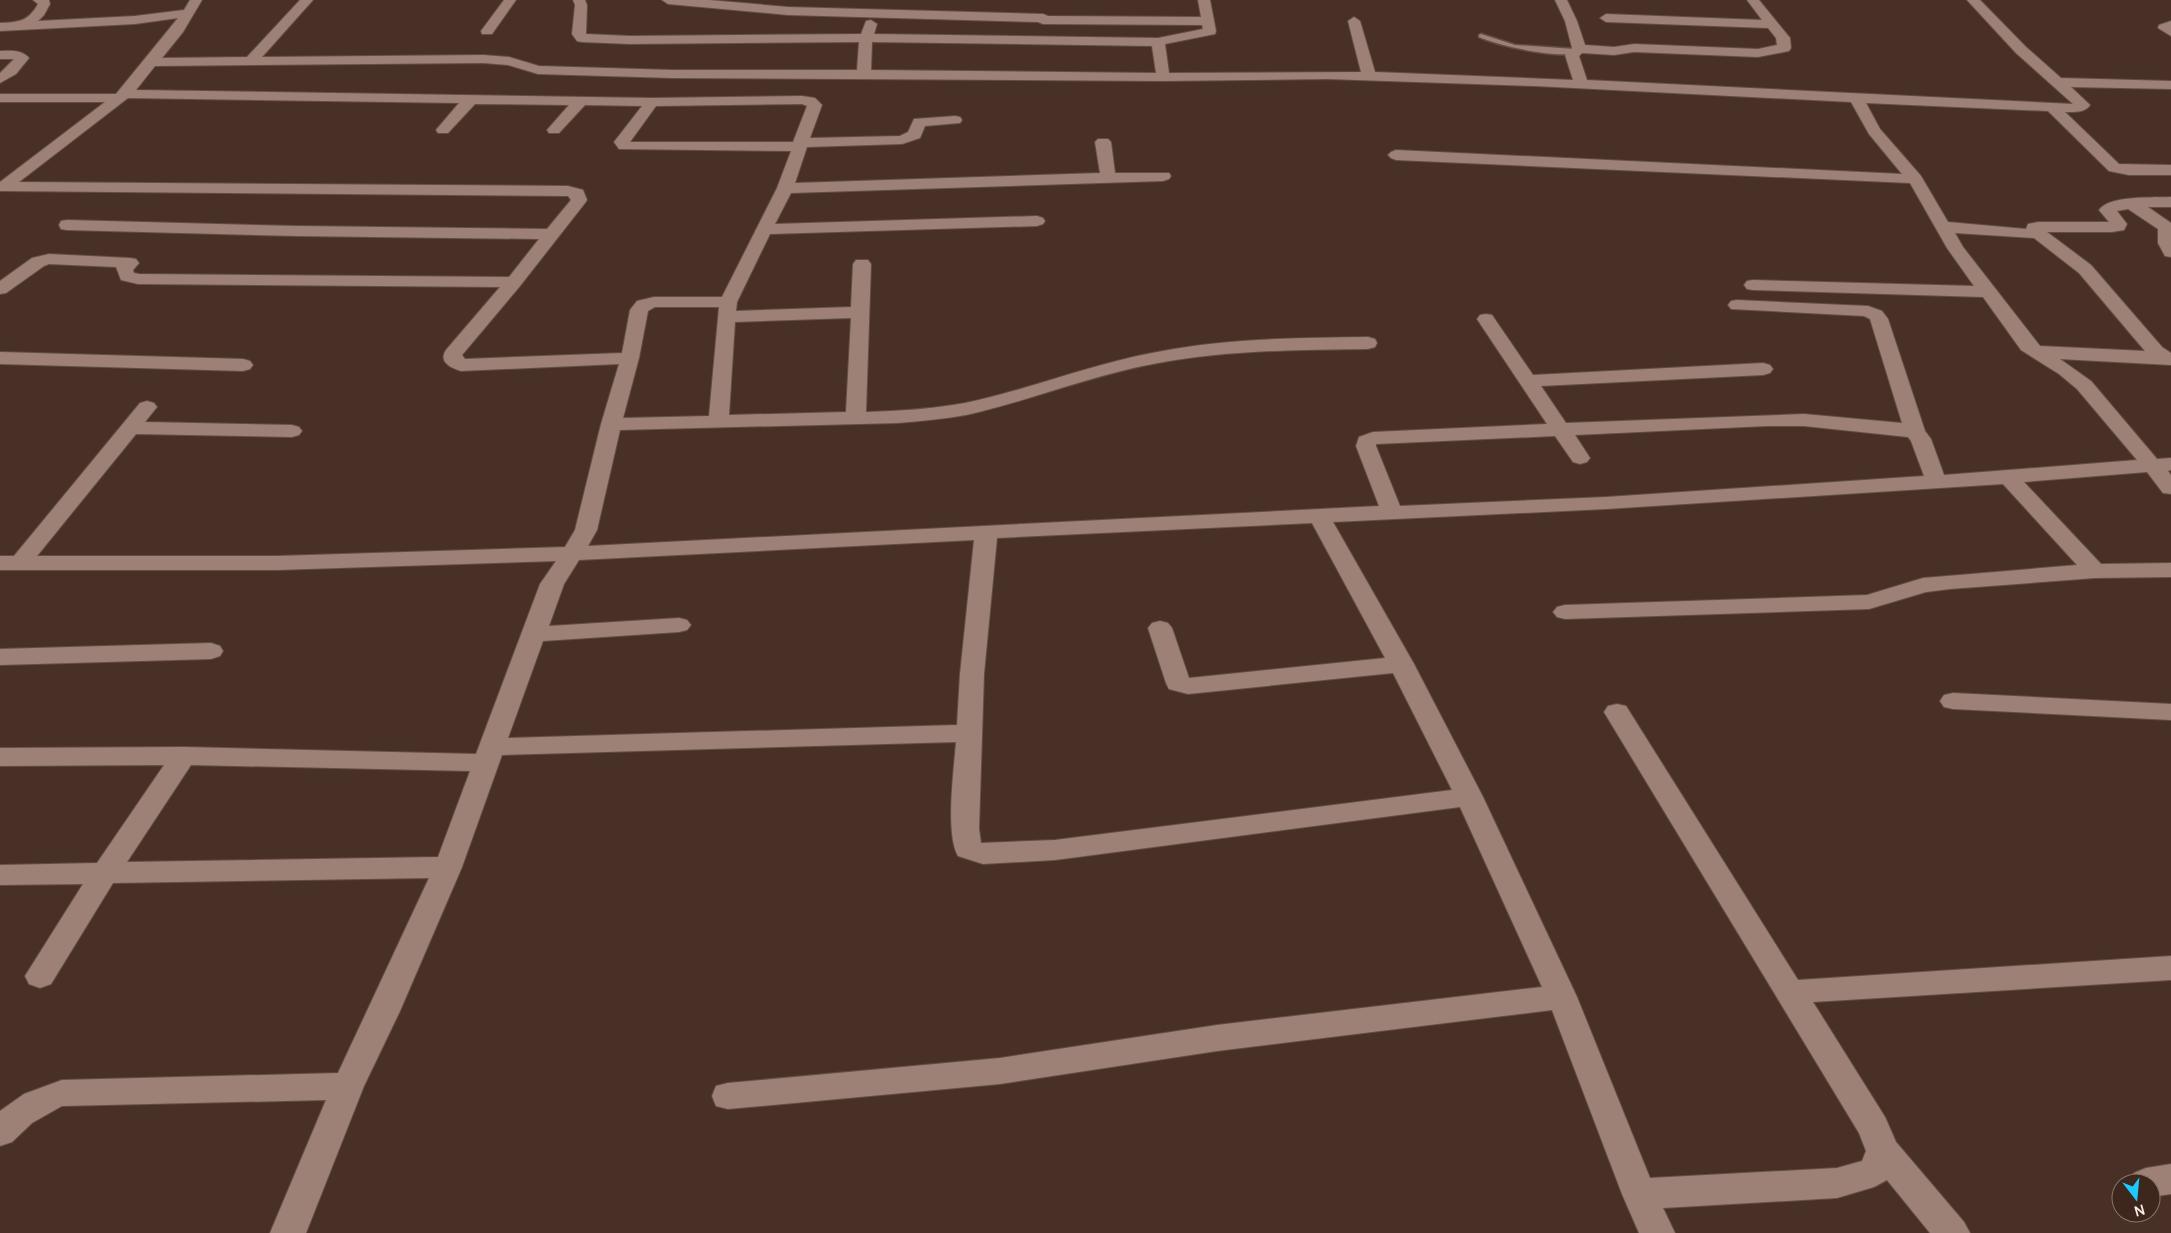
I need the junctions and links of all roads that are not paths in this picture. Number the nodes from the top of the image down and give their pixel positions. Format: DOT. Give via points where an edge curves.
graph roads {
  1 [pos="39,0"];
  2 [pos="54,0"];
  3 [pos="307,0"];
  4 [pos="510,0"];
  5 [pos="579,0"];
  6 [pos="668,0"];
  7 [pos="883,0"];
  8 [pos="1204,0"];
  9 [pos="1561,0"];
  10 [pos="1753,0"];
  11 [pos="1973,0"];
  12 [pos="43,1"];
  13 [pos="190,3"];
  14 [pos="733,3"];
  15 [pos="875,14"];
  16 [pos="1043,16"];
  17 [pos="1606,18"];
  18 [pos="1209,21"];
  19 [pos="1354,21"];
  20 [pos="1773,24"];
  21 [pos="2171,25"];
  22 [pos="25,26"];
  23 [pos="0,28"];
  24 [pos="487,31"];
  25 [pos="2171,32"];
  26 [pos="1481,36"];
  27 [pos="866,38"];
  28 [pos="702,40"];
  29 [pos="1043,40"];
  30 [pos="1158,42"];
  31 [pos="1577,50"];
  32 [pos="0,55"];
  33 [pos="151,62"];
  34 [pos="250,62"];
  35 [pos="1038,66"];
  36 [pos="864,74"];
  37 [pos="1164,77"];
  38 [pos="1370,77"];
  39 [pos="0,79"];
  40 [pos="2057,82"];
  41 [pos="1582,84"];
  42 [pos="2171,85"];
  43 [pos="122,96"];
  44 [pos="0,98"];
  45 [pos="1856,98"];
  46 [pos="471,99"];
  47 [pos="582,100"];
  48 [pos="652,102"];
  49 [pos="2052,107"];
  50 [pos="955,120"];
  51 [pos="443,130"];
  52 [pos="554,130"];
  53 [pos="1103,142"];
  54 [pos="799,145"];
  55 [pos="1396,155"];
  56 [pos="2171,170"];
  57 [pos="1163,176"];
  58 [pos="1108,178"];
  59 [pos="1915,179"];
  60 [pos="2,188"];
  61 [pos="785,188"];
  62 [pos="2171,202"];
  63 [pos="2132,204"];
  64 [pos="1037,221"];
  65 [pos="67,226"];
  66 [pos="1943,227"];
  67 [pos="764,229"];
  68 [pos="2037,232"];
  69 [pos="553,234"];
  70 [pos="2171,252"];
  71 [pos="862,264"];
  72 [pos="514,282"];
  73 [pos="1753,285"];
  74 [pos="0,289"];
  75 [pos="1988,292"];
  76 [pos="1737,305"];
  77 [pos="727,310"];
  78 [pos="860,312"];
  79 [pos="1486,319"];
  80 [pos="1368,343"];
  81 [pos="2035,352"];
  82 [pos="0,358"];
  83 [pos="630,358"];
  84 [pos="2166,358"];
  85 [pos="244,365"];
  86 [pos="1763,368"];
  87 [pos="1527,381"];
  88 [pos="147,407"];
  89 [pos="856,418"];
  90 [pos="718,422"];
  91 [pos="611,424"];
  92 [pos="130,428"];
  93 [pos="292,431"];
  94 [pos="1561,431"];
  95 [pos="1915,433"];
  96 [pos="1580,458"];
  97 [pos="2161,464"];
  98 [pos="2008,477"];
  99 [pos="1936,481"];
  100 [pos="2171,488"];
  101 [pos="1392,512"];
  102 [pos="1319,516"];
  103 [pos="986,532"];
  104 [pos="571,554"];
  105 [pos="10,563"];
  106 [pos="2171,570"];
  107 [pos="2095,571"];
  108 [pos="1565,612"];
  109 [pos="679,625"];
  110 [pos="1160,628"];
  111 [pos="534,634"];
  112 [pos="211,651"];
  113 [pos="0,657"];
  114 [pos="1402,664"];
  115 [pos="1953,701"];
  116 [pos="1617,712"];
  117 [pos="2171,712"];
  118 [pos="970,733"];
  119 [pos="490,755"];
  120 [pos="184,756"];
  121 [pos="0,757"];
  122 [pos="1469,797"];
  123 [pos="448,867"];
  124 [pos="104,874"];
  125 [pos="0,875"];
  126 [pos="2171,968"];
  127 [pos="40,976"];
  128 [pos="1790,992"];
  129 [pos="1562,997"];
  130 [pos="348,1086"];
  131 [pos="728,1096"];
  132 [pos="5,1121"];
  133 [pos="1883,1151"];
  134 [pos="1638,1194"];
  135 [pos="288,1233"];
  136 [pos="1657,1233"];
  137 [pos="1952,1233"];
  1 -- 12 [label="street"];
  2 -- 12 [label="street"];
  3 -- 34 [label="street"];
  4 -- 24 [label="street"];
  5 -- 28 [label="street" via="579,34 582,38"];
  6 -- 14 [label="street"];
  7 -- 15 [label="street"];
  8 -- 18 [label="street"];
  9 -- 31 [label="street" via="1571,21"];
  10 -- 20 [label="street"];
  11 -- 40 [label="street"];
  12 -- 22 [label="street" via="40,12"];
  13 -- 22 [label="street" via="135,20"];
  13 -- 33 [label="street" via="178,28"];
  14 -- 15 [label="street" via="768,10"];
  14 -- 28 [label="street"];
  15 -- 16 [label="street"];
  15 -- 27 [label="street"];
  16 -- 18 [label="street"];
  16 -- 29 [label="street"];
  17 -- 20 [label="street"];
  18 -- 30 [label="street" via="1210,31 1205,34"];
  19 -- 38 [label="street"];
  20 -- 31 [label="street" via="1785,46 1772,52 1634,48"];
  21 -- 25 [label="street" via="2164,28"];
  22 -- 23 [label="street"];
  26 -- 31 [label="lane" via="1495,43 1523,49"];
  27 -- 28 [label="street"];
  27 -- 29 [label="street"];
  27 -- 36 [label="street"];
  29 -- 30 [label="street"];
  29 -- 35 [label="street"];
  30 -- 37 [label="street"];
  31 -- 41 [label="street" via="1572,55"];
  32 -- 39 [label="street" via="22,58"];
  33 -- 34 [label="street"];
  33 -- 43 [label="street"];
  34 -- 36 [label="street" via="483,59 509,61 538,70"];
  35 -- 36 [label="street"];
  35 -- 37 [label="street"];
  37 -- 38 [label="street"];
  38 -- 41 [label="street"];
  40 -- 42 [label="street"];
  40 -- 49 [label="street" via="2083,106"];
  41 -- 45 [label="street"];
  43 -- 44 [label="street"];
  43 -- 46 [label="street"];
  43 -- 60 [label="street"];
  45 -- 49 [label="street"];
  45 -- 59 [label="street" via="1874,131"];
  46 -- 47 [label="street"];
  46 -- 51 [label="street"];
  47 -- 48 [label="street"];
  47 -- 52 [label="street"];
  48 -- 54 [label="street" via="810,101 815,105"];
  48 -- 54 [label="street" via="622,142 624,146"];
  49 -- 56 [label="street" via="2114,168"];
  50 -- 54 [label="street" via="919,122 915,135 902,140"];
  53 -- 58 [label="street"];
  54 -- 61 [label="street"];
  55 -- 59 [label="street"];
  57 -- 58 [label="street"];
  58 -- 61 [label="street"];
  59 -- 66 [label="street"];
  60 -- 69 [label="street" via="577,193 579,200"];
  61 -- 67 [label="street"];
  62 -- 63 [label="street"];
  63 -- 68 [label="street" via="2107,210 2118,226 2034,227"];
  63 -- 70 [label="street" via="2166,226 2166,243"];
  64 -- 67 [label="street"];
  65 -- 69 [label="street"];
  66 -- 68 [label="street"];
  66 -- 75 [label="street"];
  67 -- 77 [label="street"];
  68 -- 84 [label="street" via="2085,269"];
  69 -- 72 [label="street"];
  71 -- 78 [label="street"];
  72 -- 74 [label="street" via="138,280 128,276 124,270 130,263 49,259 38,262"];
  72 -- 83 [label="street" via="453,354 453,360 477,365"];
  73 -- 75 [label="street"];
  75 -- 81 [label="street"];
  76 -- 95 [label="street" via="1868,311 1876,315"];
  77 -- 78 [label="street"];
  77 -- 83 [label="street" via="654,302 643,304"];
  77 -- 90 [label="street"];
  78 -- 89 [label="street"];
  79 -- 87 [label="street"];
  80 -- 89 [label="street" via="1260,345 1154,358 954,411"];
  81 -- 84 [label="street"];
  81 -- 97 [label="street" via="2084,385"];
  82 -- 85 [label="street"];
  83 -- 91 [label="street"];
  86 -- 87 [label="street"];
  87 -- 94 [label="street"];
  88 -- 92 [label="street"];
  89 -- 90 [label="street"];
  90 -- 91 [label="street"];
  91 -- 104 [label="street" via="586,530"];
  92 -- 93 [label="street"];
  92 -- 105 [label="street"];
  94 -- 95 [label="street" via="1785,420 1901,429"];
  94 -- 96 [label="street"];
  94 -- 101 [label="street" via="1386,436 1366,441"];
  95 -- 99 [label="street" via="1921,439"];
  97 -- 98 [label="street"];
  97 -- 100 [label="street"];
  98 -- 99 [label="street"];
  98 -- 107 [label="street"];
  99 -- 101 [label="street" via="1606,503"];
  101 -- 102 [label="street"];
  102 -- 103 [label="street"];
  102 -- 114 [label="street"];
  103 -- 104 [label="street"];
  103 -- 118 [label="street" via="972,674"];
  104 -- 105 [label="street" via="277,562"];
  104 -- 111 [label="street" via="552,584"];
  106 -- 107 [label="street"];
  107 -- 108 [label="street" via="1923,585 1869,602"];
  109 -- 111 [label="street"];
  110 -- 114 [label="street" via="1172,672 1178,683 1188,686"];
  111 -- 119 [label="street"];
  112 -- 113 [label="street"];
  114 -- 122 [label="street"];
  115 -- 117 [label="street"];
  116 -- 128 [label="street"];
  118 -- 119 [label="street"];
  118 -- 122 [label="street" via="965,829 968,849 983,854 1055,850"];
  119 -- 120 [label="street"];
  119 -- 123 [label="street"];
  120 -- 121 [label="street"];
  120 -- 124 [label="street"];
  122 -- 129 [label="street"];
  123 -- 124 [label="street"];
  123 -- 130 [label="street"];
  124 -- 125 [label="street"];
  124 -- 127 [label="street"];
  126 -- 128 [label="street"];
  128 -- 133 [label="street" via="1873,1127"];
  129 -- 131 [label="street" via="1217,1038 1000,1071"];
  129 -- 134 [label="street"];
  130 -- 132 [label="street" via="62,1093 40,1100"];
  130 -- 135 [label="street"];
  133 -- 134 [label="street" via="1874,1172 1836,1183"];
  133 -- 137 [label="street"];
  134 -- 136 [label="street"];
}
